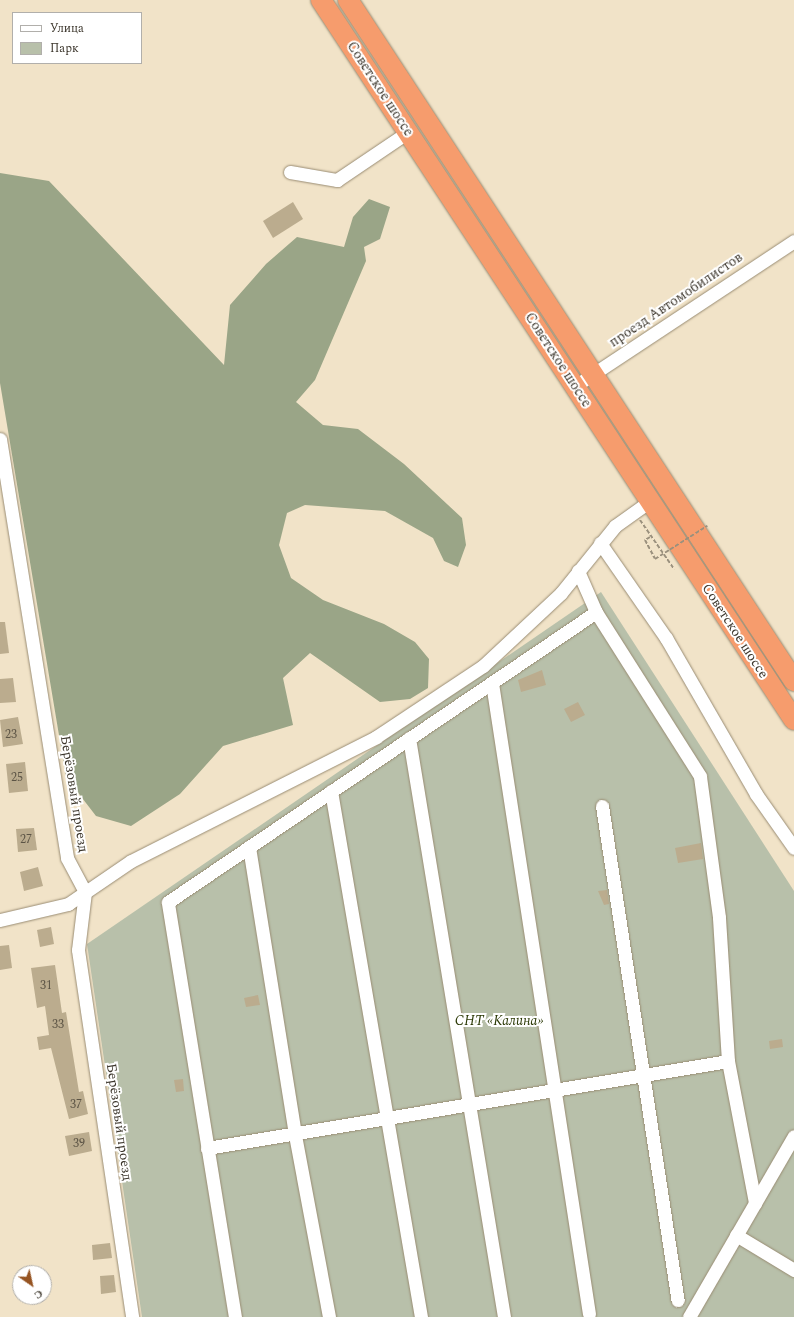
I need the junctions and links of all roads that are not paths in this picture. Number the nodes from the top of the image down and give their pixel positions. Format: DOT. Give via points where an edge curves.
graph roads {
  1 [pos="321,0"];
  2 [pos="348,0"];
  3 [pos="408,132"];
  4 [pos="290,172"];
  5 [pos="794,241"];
  6 [pos="593,374"];
  7 [pos="575,386"];
  8 [pos="0,439"];
  9 [pos="650,501"];
  10 [pos="600,542"];
  11 [pos="578,571"];
  12 [pos="596,612"];
  13 [pos="794,682"];
  14 [pos="492,683"];
  15 [pos="794,720"];
  16 [pos="409,738"];
  17 [pos="331,791"];
  18 [pos="602,806"];
  19 [pos="250,847"];
  20 [pos="794,848"];
  21 [pos="85,892"];
  22 [pos="0,920"];
  23 [pos="728,1061"];
  24 [pos="644,1076"];
  25 [pos="555,1092"];
  26 [pos="469,1104"];
  27 [pos="385,1119"];
  28 [pos="295,1135"];
  29 [pos="794,1138"];
  30 [pos="207,1148"];
  31 [pos="755,1203"];
  32 [pos="736,1235"];
  33 [pos="794,1270"];
  34 [pos="678,1300"];
  35 [pos="696,1305"];
  36 [pos="589,1314"];
  37 [pos="132,1317"];
  38 [pos="235,1317"];
  39 [pos="329,1317"];
  40 [pos="421,1317"];
  41 [pos="504,1317"];
  42 [pos="689,1317"];
  43 [pos="702,1317"];
  1 -- 3 [label="highway, Советское шоссе"];
  2 -- 6 [label="highway, Советское шоссе"];
  3 -- 4 [label="street" via="337,180"];
  3 -- 7 [label="highway, Советское шоссе"];
  5 -- 6 [label="street, проезд Автомобилистов"];
  6 -- 7 [label="street, проезд Автомобилистов"];
  6 -- 13 [label="highway, Советское шоссе"];
  7 -- 9 [label="highway, Советское шоссе"];
  8 -- 21 [label="street, Берёзовый проезд" via="67,858"];
  9 -- 10 [label="street" via="624,519"];
  9 -- 15 [label="highway, Советское шоссе"];
  10 -- 11 [label="street"];
  10 -- 20 [label="street" via="653,618 756,794"];
  11 -- 12 [label="street"];
  11 -- 21 [label="street" via="561,593 483,666 382,733 284,786 131,861"];
  12 -- 14 [label="street"];
  12 -- 23 [label="street" via="700,776 719,917"];
  14 -- 16 [label="street"];
  14 -- 25 [label="street"];
  16 -- 17 [label="street"];
  16 -- 26 [label="street"];
  17 -- 19 [label="street"];
  17 -- 27 [label="street"];
  18 -- 24 [label="street"];
  19 -- 28 [label="street"];
  19 -- 30 [label="street" via="168,902"];
  21 -- 22 [label="street" via="68,904"];
  21 -- 37 [label="street, Берёзовый проезд" via="78,950"];
  23 -- 24 [label="street"];
  23 -- 31 [label="street"];
  24 -- 25 [label="street"];
  24 -- 34 [label="street"];
  25 -- 26 [label="street"];
  25 -- 36 [label="street"];
  26 -- 27 [label="street"];
  26 -- 41 [label="street"];
  27 -- 28 [label="street"];
  27 -- 40 [label="street"];
  28 -- 30 [label="street"];
  28 -- 39 [label="street"];
  29 -- 31 [label="street"];
  30 -- 38 [label="street"];
  31 -- 32 [label="street"];
  32 -- 33 [label="street"];
  32 -- 35 [label="street"];
  35 -- 42 [label="street"];
  35 -- 43 [label="street"];
}
